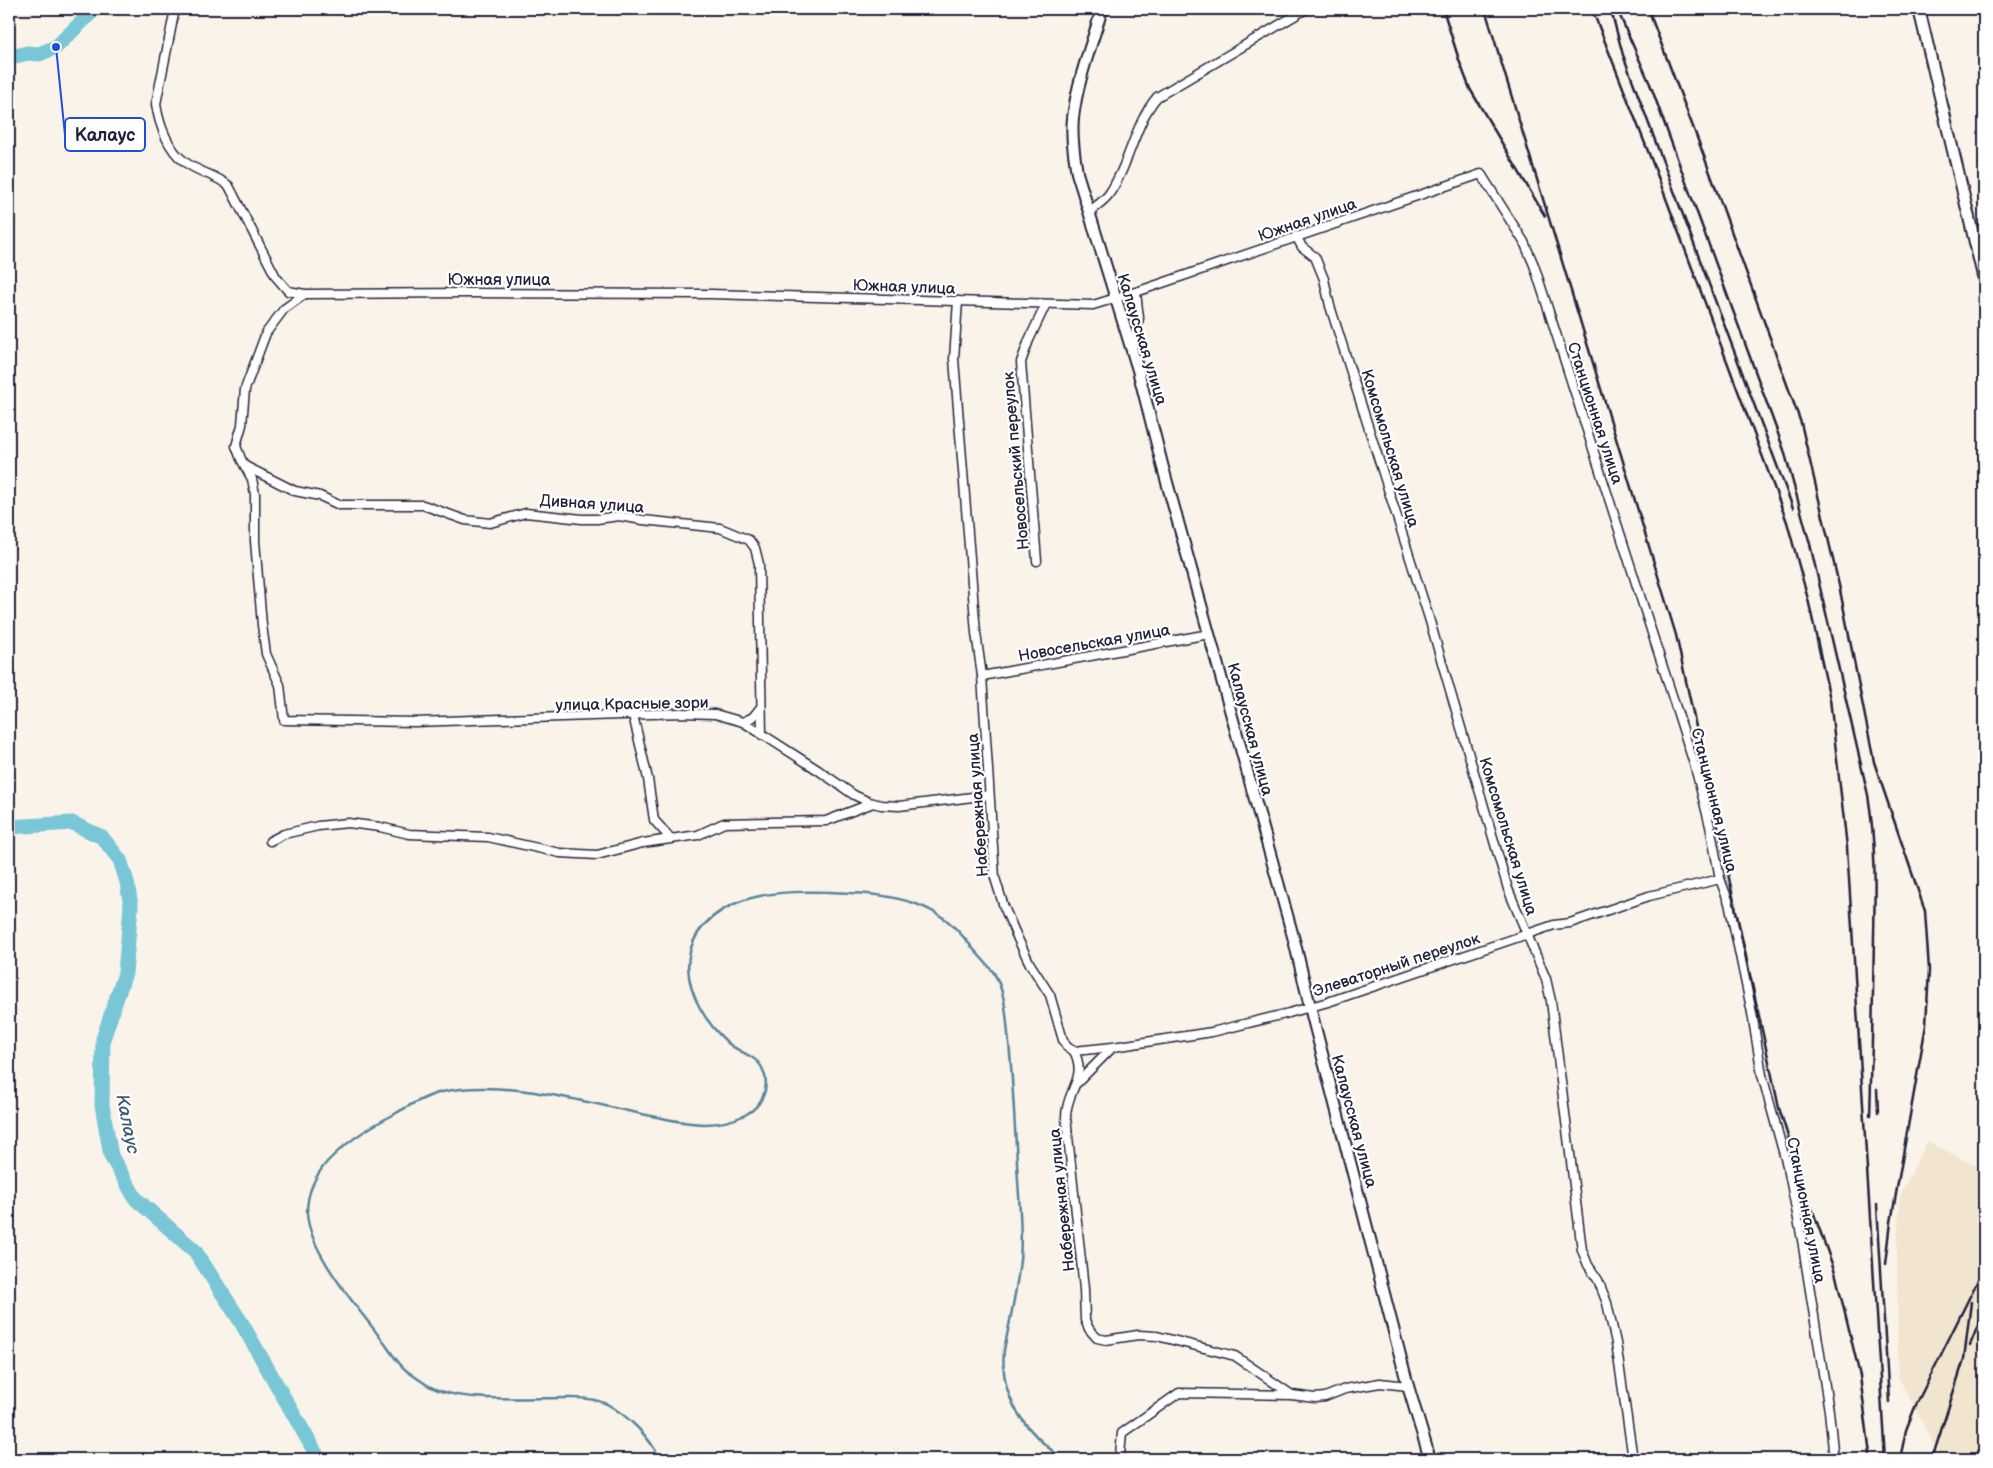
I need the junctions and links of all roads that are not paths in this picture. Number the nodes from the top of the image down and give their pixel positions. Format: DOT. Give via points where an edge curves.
graph roads {
  1 [pos="175,9"];
  2 [pos="1102,9"];
  3 [pos="1306,9"];
  4 [pos="1919,9"];
  5 [pos="1481,174"];
  6 [pos="1089,212"];
  7 [pos="1296,236"];
  8 [pos="1984,280"];
  9 [pos="1136,293"];
  10 [pos="305,294"];
  11 [pos="1115,299"];
  12 [pos="958,301"];
  13 [pos="1046,304"];
  14 [pos="1132,350"];
  15 [pos="246,466"];
  16 [pos="1037,562"];
  17 [pos="1210,634"];
  18 [pos="982,676"];
  19 [pos="761,707"];
  20 [pos="633,715"];
  21 [pos="743,722"];
  22 [pos="762,735"];
  23 [pos="989,795"];
  24 [pos="873,803"];
  25 [pos="671,839"];
  26 [pos="270,841"];
  27 [pos="1720,879"];
  28 [pos="1527,935"];
  29 [pos="1310,1007"];
  30 [pos="1112,1047"];
  31 [pos="1074,1051"];
  32 [pos="1076,1084"];
  33 [pos="1408,1386"];
  34 [pos="1292,1395"];
  35 [pos="1120,1455"];
  36 [pos="1430,1459"];
  37 [pos="1633,1459"];
  38 [pos="1834,1459"];
  1 -- 10 [label="street" via="156,104 170,144 185,163 220,178 229,186 276,277 288,290"];
  2 -- 6 [label="street, Калаусская улица" via="1073,118 1077,173"];
  3 -- 6 [label="street" via="1157,97 1146,113 1111,190"];
  4 -- 8 [label="street"];
  5 -- 7 [label="street, Южная улица"];
  5 -- 27 [label="street, Станционная улица" via="1524,242 1534,265 1695,767"];
  6 -- 11 [label="street, Калаусская улица"];
  7 -- 9 [label="street, Южная улица"];
  7 -- 28 [label="street, Комсомольская улица" via="1302,247 1315,257 1324,279 1429,618 1508,889"];
  9 -- 11 [label="street, Южная улица"];
  9 -- 14 [label="street" via="1140,318"];
  10 -- 12 [label="street, Южная улица" via="710,294"];
  10 -- 15 [label="street" via="272,322 248,380 236,446"];
  11 -- 13 [label="street, Южная улица" via="1093,305"];
  11 -- 14 [label="street, Калаусская улица"];
  12 -- 13 [label="street, Южная улица"];
  12 -- 18 [label="street, Набережная улица" via="954,359"];
  13 -- 16 [label="street, Новосельский переулок" via="1021,362"];
  14 -- 17 [label="street, Калаусская улица"];
  15 -- 19 [label="street, Дивная улица" via="295,491 320,496 339,505 423,505 460,519 490,523 526,513 582,519 619,516 720,528 745,537 755,548 759,564"];
  15 -- 20 [label="street, улица Красные зори" via="255,494 256,571 266,654 280,685 284,720 415,722"];
  17 -- 18 [label="street, Новосельская улица"];
  17 -- 29 [label="street, Калаусская улица"];
  18 -- 23 [label="street, Набережная улица"];
  19 -- 21 [label="street" via="753,717"];
  19 -- 22 [label="street, Дивная улица"];
  20 -- 21 [label="street, улица Красные зори" via="705,713"];
  20 -- 25 [label="street" via="654,820"];
  21 -- 22 [label="street, улица Красные зори"];
  22 -- 24 [label="street, улица Красные зори" via="854,795"];
  23 -- 24 [label="street, улица Красные зори" via="899,806"];
  23 -- 31 [label="street, Набережная улица" via="995,878 1004,907 1030,964 1050,995 1063,1040 1067,1048"];
  24 -- 25 [label="street" via="826,821 724,823 698,835"];
  25 -- 26 [label="street" via="587,856 502,839 409,834 380,826 348,823 318,826 284,834"];
  27 -- 28 [label="street, Элеваторный переулок" via="1649,896"];
  27 -- 38 [label="street, Станционная улица" via="1729,903 1762,1075 1789,1173 1829,1411"];
  28 -- 29 [label="street, Элеваторный переулок"];
  28 -- 37 [label="street, Комсомольская улица" via="1546,979 1551,1001 1582,1250 1607,1304"];
  29 -- 30 [label="street, Элеваторный переулок" via="1212,1032"];
  29 -- 33 [label="street, Калаусская улица"];
  30 -- 31 [label="street, Элеваторный переулок"];
  30 -- 32 [label="street"];
  31 -- 32 [label="street, Набережная улица" via="1080,1066"];
  32 -- 34 [label="street, Набережная улица" via="1067,1105 1066,1127 1084,1312 1089,1329 1097,1338 1106,1340 1138,1334 1157,1336 1235,1356"];
  33 -- 34 [label="street" via="1380,1383 1345,1389 1325,1397"];
  33 -- 36 [label="street, Калаусская улица"];
  34 -- 35 [label="street" via="1179,1393 1122,1433"];
}
